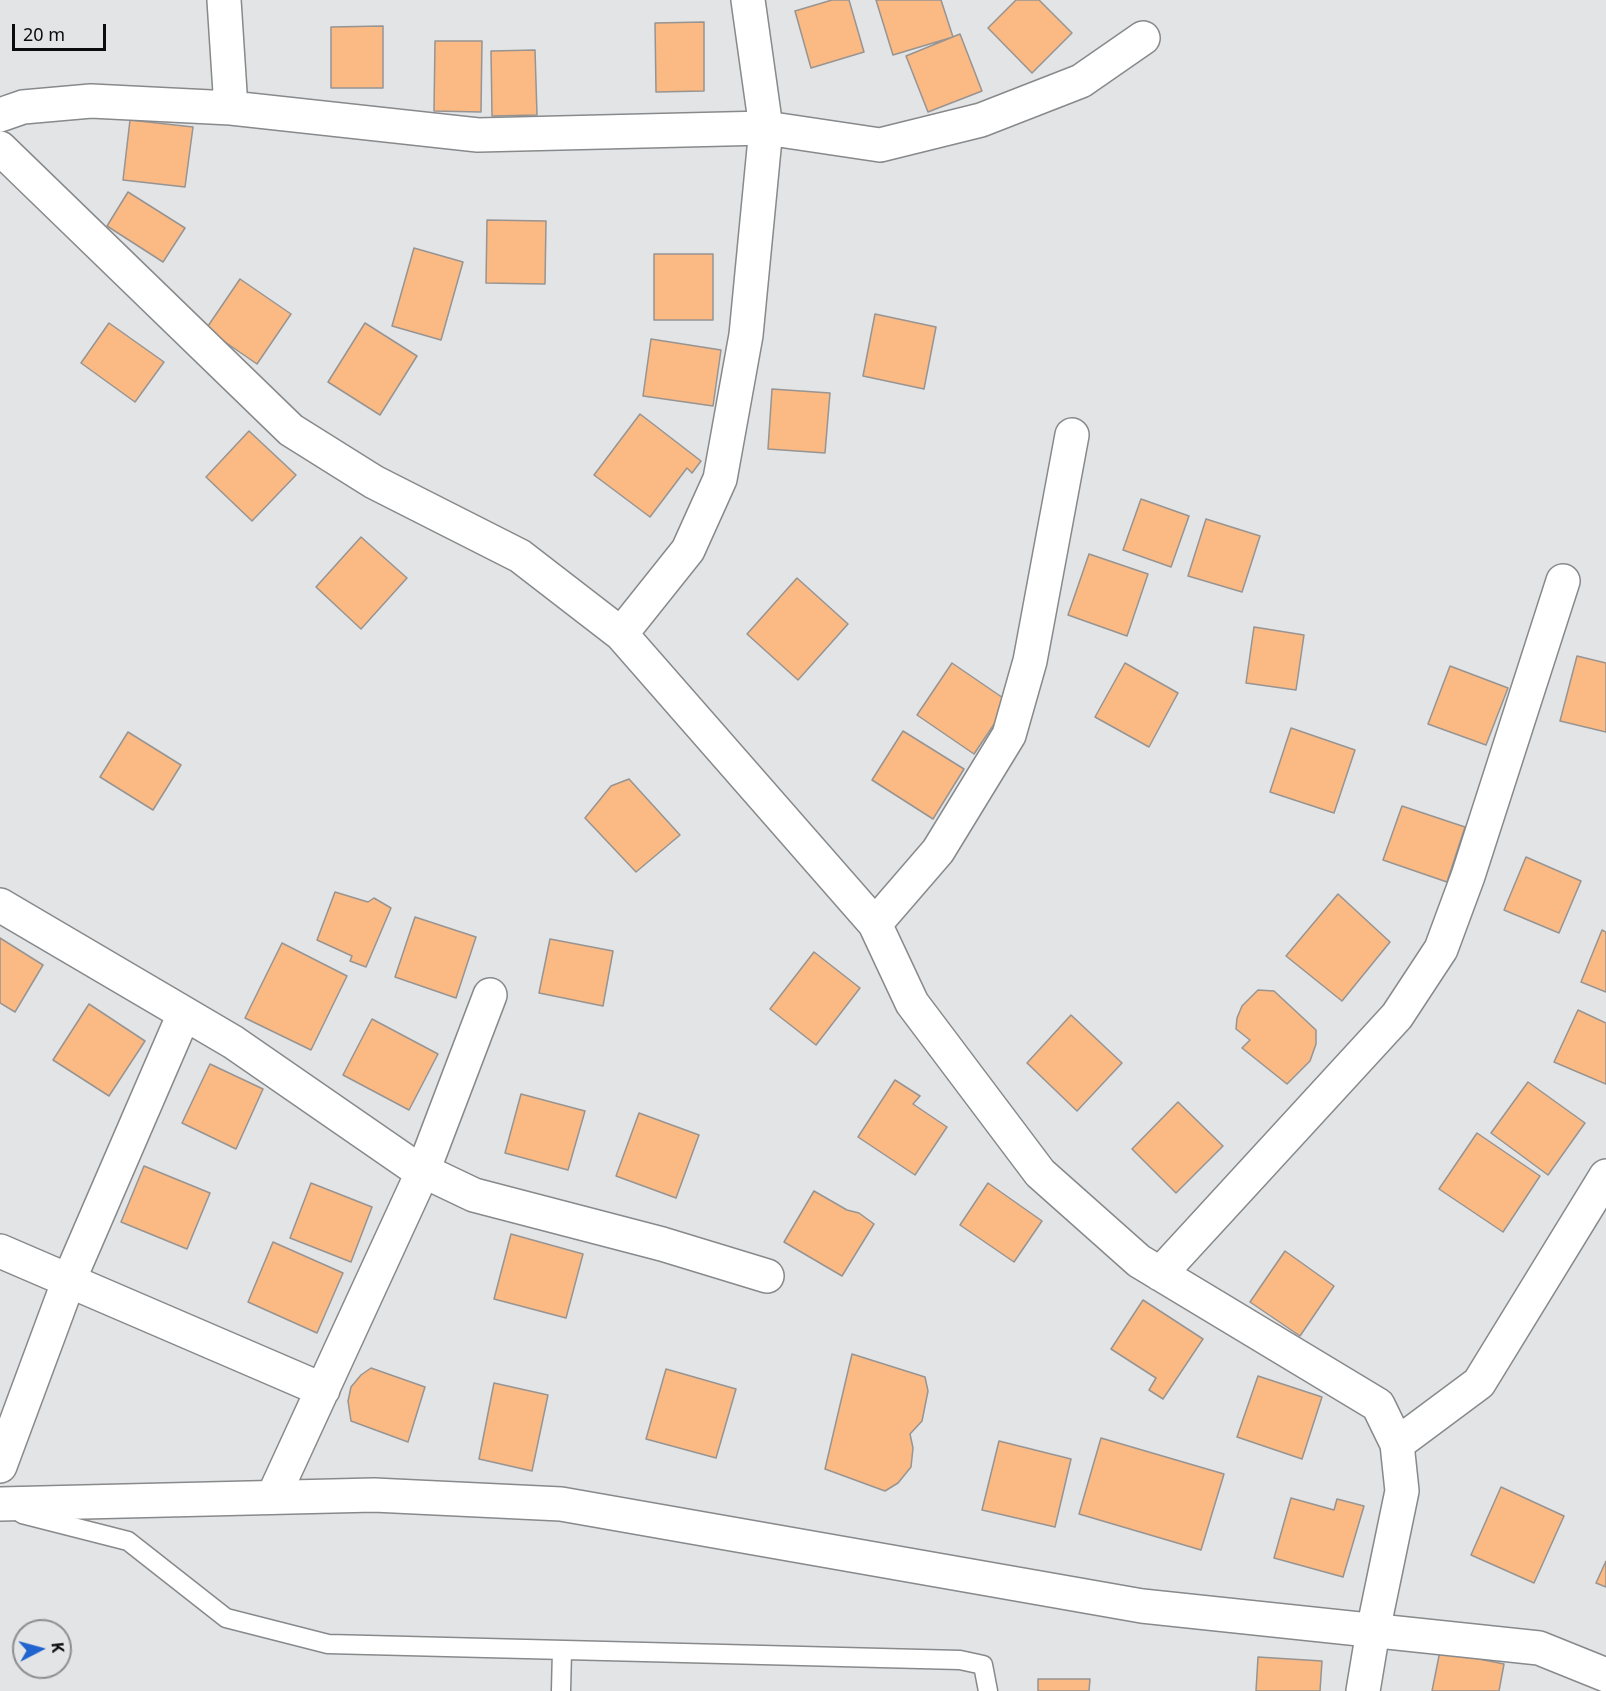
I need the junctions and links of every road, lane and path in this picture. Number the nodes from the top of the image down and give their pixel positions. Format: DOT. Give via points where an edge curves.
graph roads {
  1 [pos="225,0"];
  2 [pos="748,0"];
  3 [pos="1143,38"];
  4 [pos="231,108"];
  5 [pos="0,115"];
  6 [pos="766,128"];
  7 [pos="0,148"];
  8 [pos="1071,435"];
  9 [pos="1563,581"];
  10 [pos="621,634"];
  11 [pos="0,905"];
  12 [pos="875,924"];
  13 [pos="490,995"];
  14 [pos="184,1014"];
  15 [pos="423,1171"];
  16 [pos="1606,1176"];
  17 [pos="0,1251"];
  18 [pos="1160,1274"];
  19 [pos="767,1276"];
  20 [pos="69,1280"];
  21 [pos="323,1390"];
  22 [pos="1398,1444"];
  23 [pos="0,1466"];
  24 [pos="273,1497"];
  25 [pos="0,1506"];
  26 [pos="1373,1631"];
  27 [pos="562,1651"];
  28 [pos="1606,1675"];
  29 [pos="561,1691"];
  30 [pos="988,1691"];
  31 [pos="1363,1691"];
  1 -- 4 [label="street"];
  2 -- 6 [label="street"];
  3 -- 6 [label="street" via="1081,81 981,120 880,145"];
  4 -- 5 [label="street" via="91,101 23,107"];
  4 -- 6 [label="street" via="478,135"];
  6 -- 10 [label="street" via="746,335 720,479 688,550"];
  7 -- 10 [label="street" via="291,430 374,483 520,556"];
  8 -- 12 [label="street" via="1030,662 1009,735 938,851"];
  9 -- 18 [label="street" via="1441,949 1397,1016"];
  10 -- 12 [label="street"];
  11 -- 14 [label="street"];
  12 -- 18 [label="street" via="912,1003 1040,1173 1139,1261"];
  13 -- 15 [label="street"];
  14 -- 15 [label="street" via="233,1042"];
  14 -- 20 [label="street"];
  15 -- 19 [label="street" via="474,1195"];
  15 -- 21 [label="street"];
  16 -- 22 [label="street" via="1479,1383"];
  17 -- 20 [label="street"];
  18 -- 22 [label="street" via="1378,1405"];
  20 -- 21 [label="street"];
  20 -- 23 [label="street"];
  21 -- 24 [label="street"];
  22 -- 26 [label="street" via="1402,1491"];
  24 -- 25 [label="street"];
  24 -- 26 [label="street" via="374,1496 561,1504 1142,1606"];
  25 -- 27 [label="lane" via="128,1541 225,1618 328,1644"];
  26 -- 28 [label="street" via="1539,1648"];
  26 -- 31 [label="street"];
  27 -- 29 [label="lane"];
  27 -- 30 [label="lane" via="960,1660 983,1665"];
}
